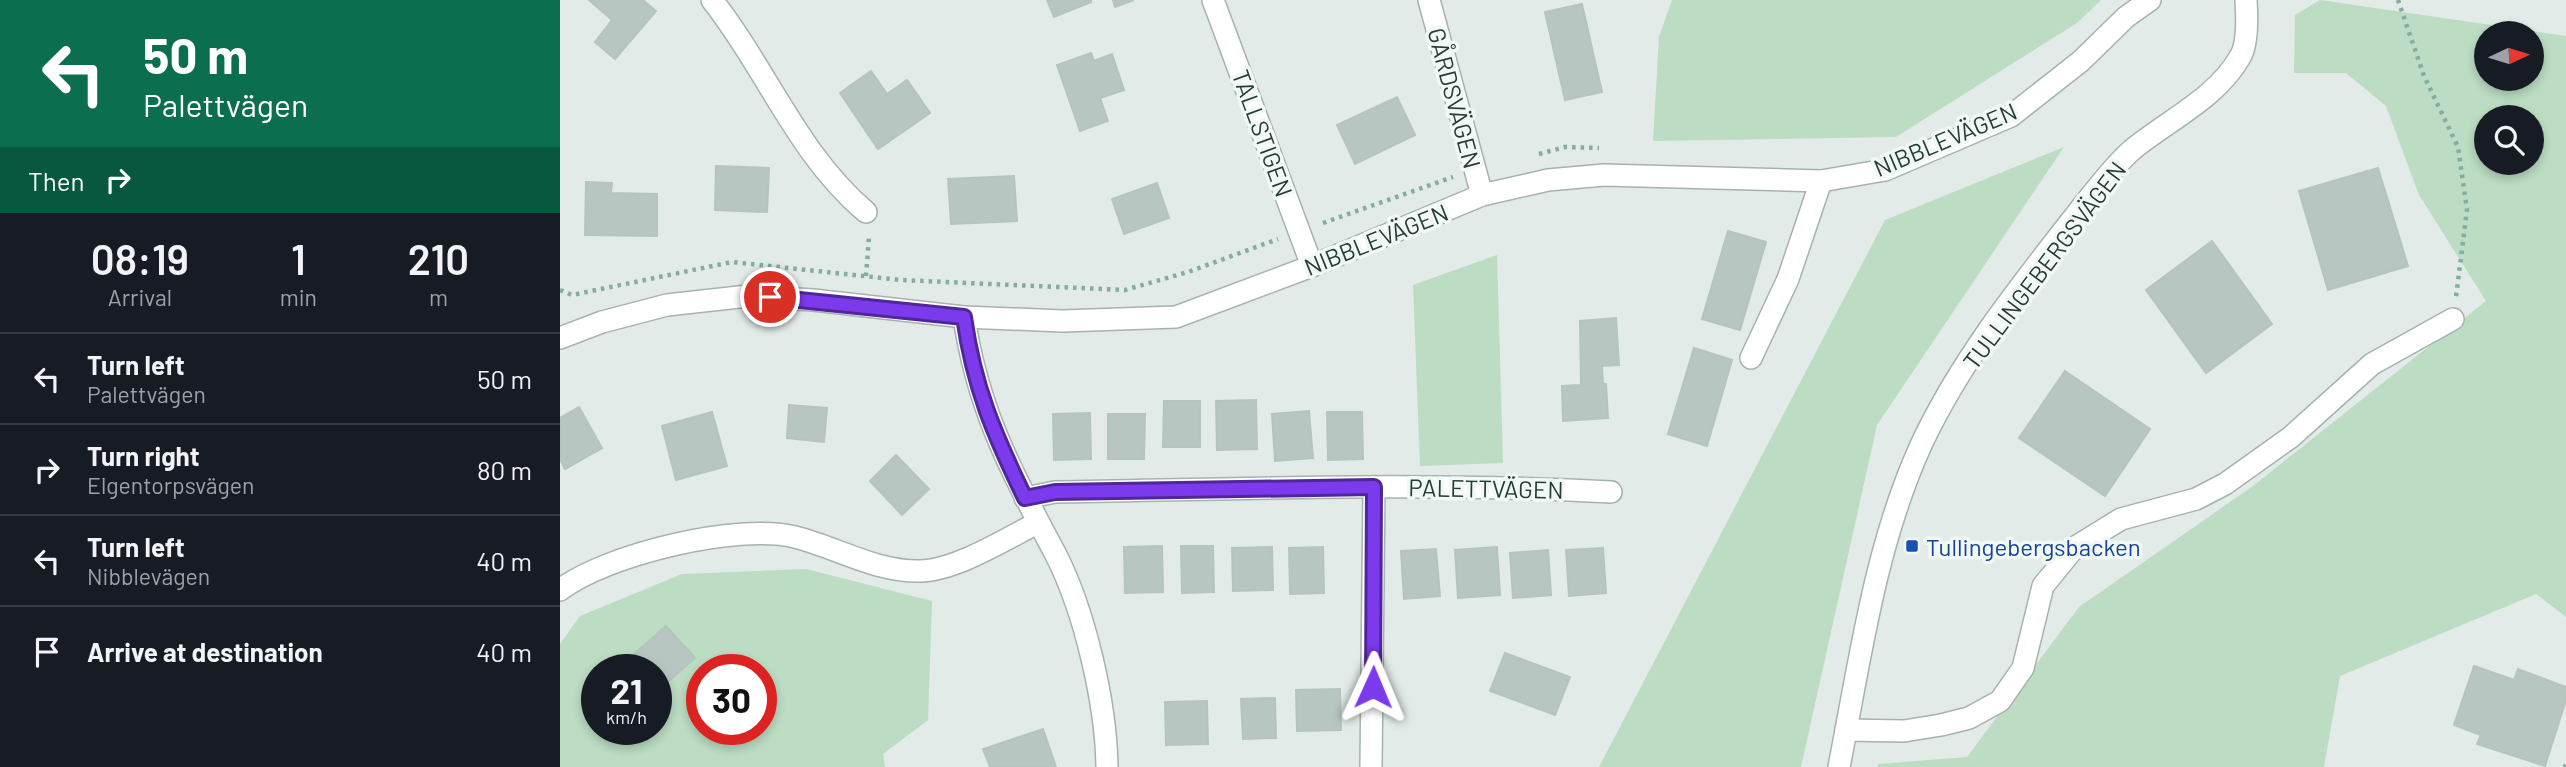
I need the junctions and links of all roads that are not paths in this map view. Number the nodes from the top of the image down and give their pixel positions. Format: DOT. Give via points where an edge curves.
graph roads {
  1 [pos="712,0"];
  2 [pos="1213,0"];
  3 [pos="1429,0"];
  4 [pos="2150,0"];
  5 [pos="2246,0"];
  6 [pos="1821,181"];
  7 [pos="1482,195"];
  8 [pos="866,212"];
  9 [pos="1312,266"];
  10 [pos="964,317"];
  11 [pos="2453,320"];
  12 [pos="560,338"];
  13 [pos="1751,358"];
  14 [pos="1374,487"];
  15 [pos="1611,492"];
  16 [pos="1025,498"];
  17 [pos="1037,523"];
  18 [pos="560,590"];
  19 [pos="1846,730"];
  20 [pos="1107,767"];
  21 [pos="1371,767"];
  22 [pos="1839,767"];
  1 -- 8 [label="street" via="734,27 824,172"];
  2 -- 9 [label="street, TALLSTIGEN"];
  3 -- 7 [label="street, GÅRDSVÄGEN"];
  4 -- 6 [label="street, NIBBLEVÄGEN" via="2011,116 1885,170"];
  5 -- 19 [label="street, TULLINGEBERGSVÄGEN" via="2241,56 2216,85 2131,151 2092,195 1971,355 1928,433 1895,511"];
  6 -- 7 [label="street, NIBBLEVÄGEN" via="1604,175 1548,180"];
  6 -- 13 [label="street" via="1788,279"];
  7 -- 9 [label="street, NIBBLEVÄGEN"];
  9 -- 10 [label="street, NIBBLEVÄGEN" via="1176,317 1063,321"];
  10 -- 12 [label="street, NIBBLEVÄGEN" via="748,296 667,305"];
  10 -- 16 [label="street" via="971,367 990,425"];
  11 -- 19 [label="street" via="2372,364 2291,437 2225,484 2196,499 2122,519 2074,548 2043,586 2023,667 2000,701 1969,718 1934,726 1904,731"];
  14 -- 15 [label="street, PALETTVÄGEN"];
  14 -- 16 [label="street, PALETTVÄGEN" via="1055,492"];
  14 -- 21 [label="street"];
  16 -- 17 [label="street"];
  17 -- 18 [label="street" via="974,554 921,572 879,568 794,537 765,532 684,542 626,559"];
  17 -- 20 [label="street" via="1057,557 1087,638 1102,709"];
  19 -- 22 [label="street, TULLINGEBERGSVÄGEN"];
}
